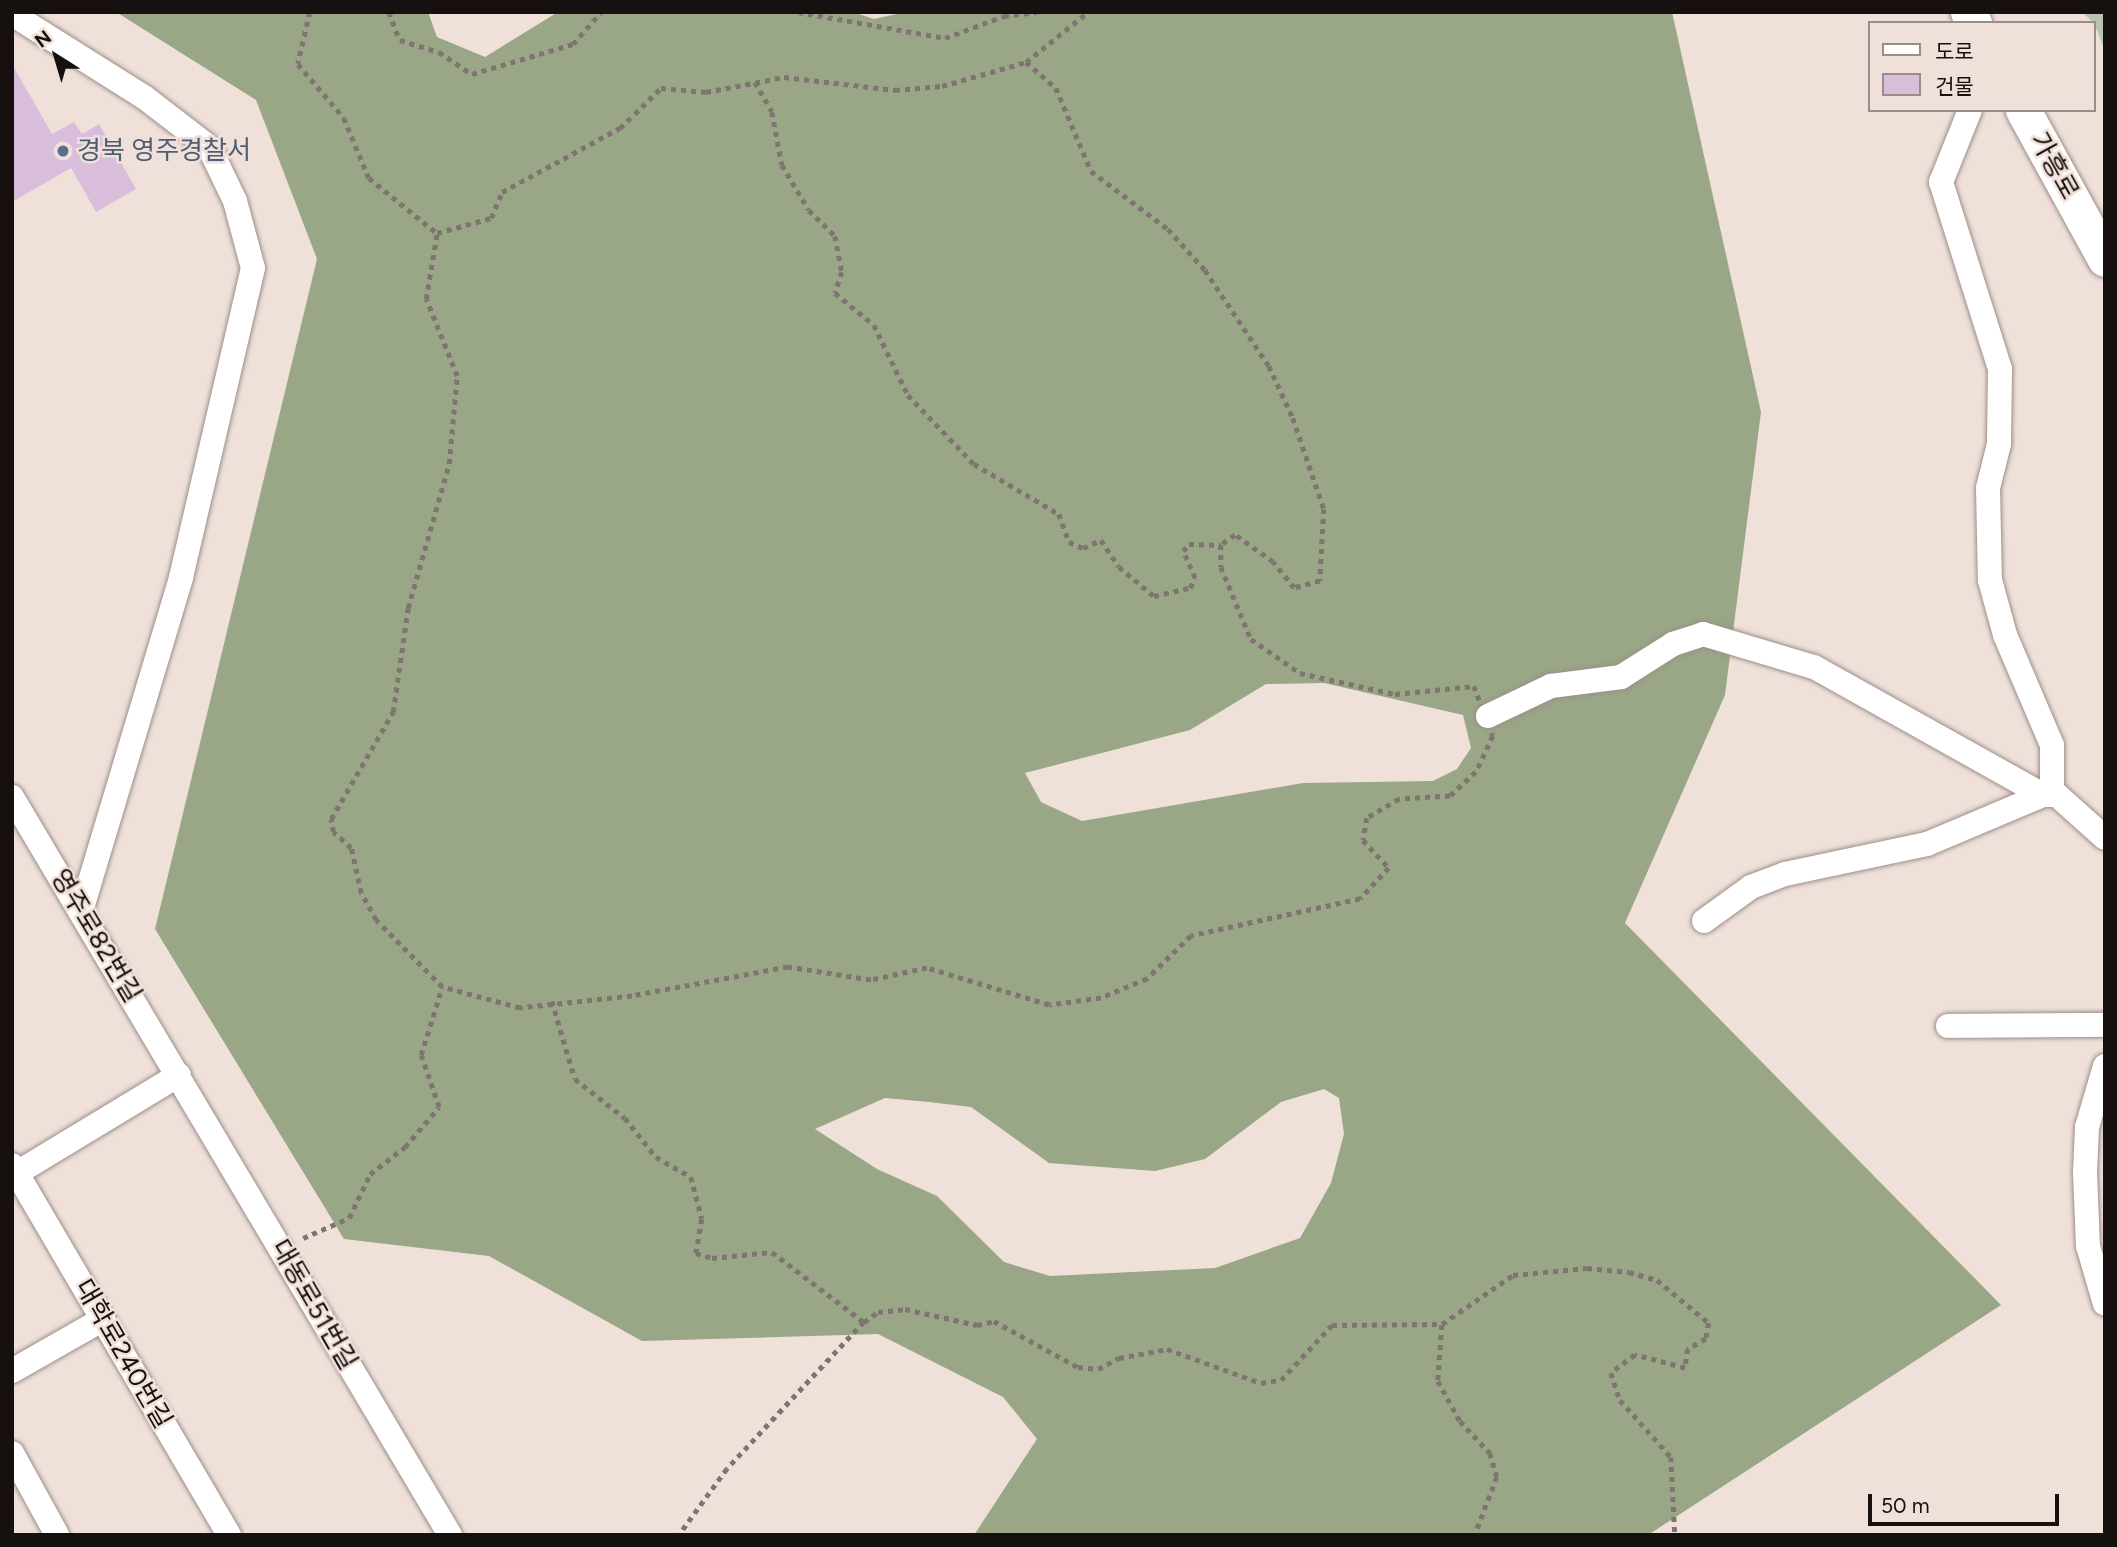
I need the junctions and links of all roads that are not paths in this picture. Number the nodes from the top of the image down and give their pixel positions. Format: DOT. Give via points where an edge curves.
graph roads {
  1 [pos="12,14"];
  2 [pos="1969,112"];
  3 [pos="2024,112"];
  4 [pos="2105,259"];
  5 [pos="1488,716"];
  6 [pos="2047,795"];
  7 [pos="12,797"];
  8 [pos="2105,838"];
  9 [pos="80,911"];
  10 [pos="1704,921"];
  11 [pos="2105,1025"];
  12 [pos="1948,1026"];
  13 [pos="2105,1066"];
  14 [pos="179,1075"];
  15 [pos="14,1171"];
  16 [pos="2105,1304"];
  17 [pos="103,1319"];
  18 [pos="12,1371"];
  19 [pos="12,1452"];
  20 [pos="57,1535"];
  21 [pos="229,1535"];
  22 [pos="450,1535"];
  1 -- 9 [label="street" via="144,97 209,147 235,201 253,268 181,578"];
  2 -- 6 [label="street" via="1941,182 2000,369 1999,444 1988,488 1990,580 2005,635 2052,745"];
  3 -- 4 [label="main road, 가흥로"];
  5 -- 6 [label="street" via="1551,686 1621,677 1673,644 1703,635 1814,667"];
  6 -- 8 [label="street"];
  6 -- 10 [label="street" via="1927,844 1785,874 1751,887"];
  7 -- 9 [label="street, 영주로82번길"];
  9 -- 14 [label="street, 영주로82번길"];
  11 -- 12 [label="street"];
  13 -- 16 [label="street" via="2087,1127 2085,1172 2088,1246"];
  14 -- 15 [label="street"];
  14 -- 22 [label="street, 대동로51번길"];
  15 -- 17 [label="street, 대학로240번길"];
  17 -- 18 [label="street"];
  17 -- 21 [label="street, 대학로240번길"];
  19 -- 20 [label="street"];
}
